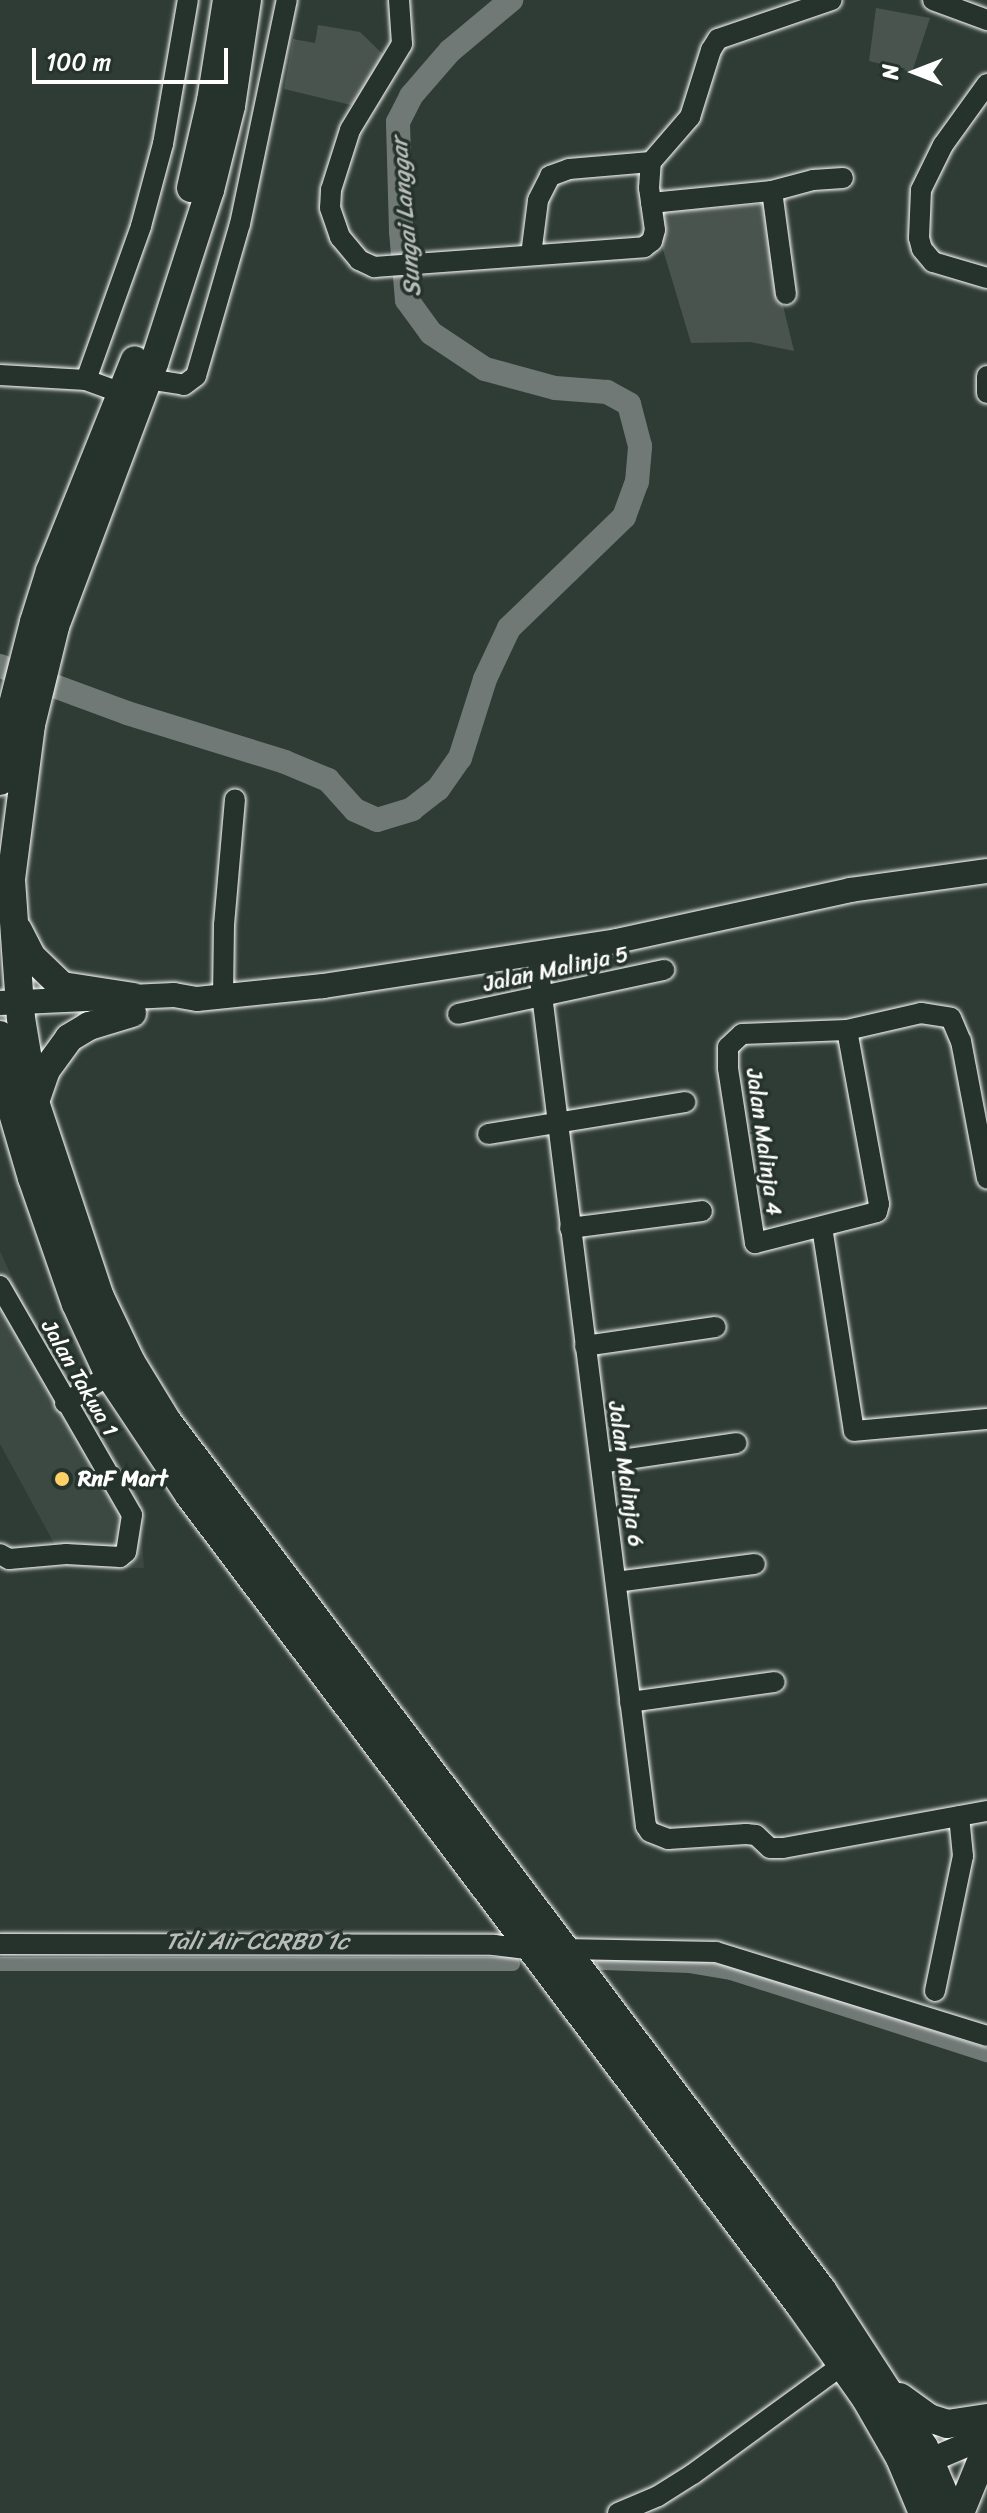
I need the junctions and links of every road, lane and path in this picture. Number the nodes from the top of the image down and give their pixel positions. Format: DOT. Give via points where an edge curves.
graph roads {
  1 [pos="188,0"];
  2 [pos="227,0"];
  3 [pos="247,0"];
  4 [pos="287,0"];
  5 [pos="399,0"];
  6 [pos="832,0"];
  7 [pos="933,0"];
  8 [pos="987,20"];
  9 [pos="987,84"];
  10 [pos="651,162"];
  11 [pos="843,178"];
  12 [pos="772,191"];
  13 [pos="651,203"];
  14 [pos="531,255"];
  15 [pos="987,278"];
  16 [pos="786,294"];
  17 [pos="0,375"];
  18 [pos="987,376"];
  19 [pos="148,379"];
  20 [pos="86,380"];
  21 [pos="122,393"];
  22 [pos="987,393"];
  23 [pos="36,656"];
  24 [pos="20,722"];
  25 [pos="0,781"];
  26 [pos="235,799"];
  27 [pos="987,871"];
  28 [pos="12,918"];
  29 [pos="537,955"];
  30 [pos="664,970"];
  31 [pos="542,996"];
  32 [pos="223,997"];
  33 [pos="132,1005"];
  34 [pos="458,1014"];
  35 [pos="8,1015"];
  36 [pos="847,1030"];
  37 [pos="15,1099"];
  38 [pos="685,1102"];
  39 [pos="556,1121"];
  40 [pos="488,1134"];
  41 [pos="987,1179"];
  42 [pos="702,1211"];
  43 [pos="822,1227"];
  44 [pos="570,1228"];
  45 [pos="0,1286"];
  46 [pos="716,1327"];
  47 [pos="585,1346"];
  48 [pos="109,1375"];
  49 [pos="65,1403"];
  50 [pos="987,1419"];
  51 [pos="737,1443"];
  52 [pos="601,1463"];
  53 [pos="0,1554"];
  54 [pos="755,1564"];
  55 [pos="616,1582"];
  56 [pos="775,1682"];
  57 [pos="630,1702"];
  58 [pos="987,1811"];
  59 [pos="959,1816"];
  60 [pos="0,1944"];
  61 [pos="565,1949"];
  62 [pos="535,1950"];
  63 [pos="935,1991"];
  64 [pos="987,2036"];
  65 [pos="841,2366"];
  66 [pos="889,2390"];
  67 [pos="987,2419"];
  68 [pos="987,2436"];
  69 [pos="987,2447"];
  70 [pos="915,2459"];
  71 [pos="618,2513"];
  72 [pos="923,2513"];
  73 [pos="952,2513"];
  74 [pos="960,2513"];
  1 -- 20 [label="street" via="163,144 141,226"];
  2 -- 21 [label="highway" via="191,188"];
  3 -- 19 [label="highway" via="231,106 210,190"];
  4 -- 19 [label="street" via="240,224 196,376 184,385"];
  5 -- 14 [label="street" via="402,44 350,130 331,190 330,208 340,237 359,260 374,267"];
  6 -- 10 [label="street" via="718,39 690,117"];
  7 -- 8 [label="street"];
  9 -- 15 [label="street" via="943,145 921,190 919,238 933,262"];
  10 -- 13 [label="street"];
  10 -- 14 [label="street" via="569,169 550,176 538,200"];
  11 -- 12 [label="street"];
  12 -- 13 [label="street"];
  12 -- 16 [label="street"];
  13 -- 14 [label="street" via="655,230 644,247"];
  17 -- 20 [label="street"];
  18 -- 22 [label="street"];
  19 -- 23 [label="highway"];
  20 -- 21 [label="street"];
  21 -- 23 [label="highway" via="50,571"];
  23 -- 24 [label="highway"];
  24 -- 25 [label="highway"];
  24 -- 28 [label="highway"];
  26 -- 32 [label="street"];
  27 -- 29 [label="main road" via="850,890"];
  28 -- 33 [label="highway" via="32,957 62,986"];
  28 -- 35 [label="highway"];
  29 -- 31 [label="street, Jalan Malinja 6"];
  29 -- 32 [label="main road"];
  30 -- 31 [label="street, Jalan Malinja 5"];
  31 -- 34 [label="street, Jalan Malinja 5"];
  31 -- 39 [label="street, Jalan Malinja 6"];
  32 -- 33 [label="main road" via="175,1007"];
  33 -- 35 [label="main road"];
  33 -- 37 [label="highway" via="69,1038"];
  35 -- 37 [label="highway"];
  36 -- 41 [label="street" via="921,1013 951,1018 961,1041"];
  36 -- 43 [label="street" via="879,1204 877,1212"];
  36 -- 43 [label="street, Jalan Malinja 4" via="742,1034 728,1047 755,1243"];
  37 -- 48 [label="highway" via="63,1268"];
  37 -- 61 [label="highway" via="100,1297 160,1409"];
  38 -- 39 [label="street"];
  39 -- 40 [label="street"];
  39 -- 44 [label="street, Jalan Malinja 6"];
  42 -- 44 [label="street"];
  43 -- 50 [label="street" via="854,1431"];
  44 -- 47 [label="street, Jalan Malinja 6"];
  45 -- 49 [label="street, Jalan Takwa 1"];
  46 -- 47 [label="street"];
  47 -- 52 [label="street, Jalan Malinja 6"];
  48 -- 49 [label="street"];
  48 -- 62 [label="highway" via="189,1495"];
  49 -- 53 [label="street, Jalan Takwa 1" via="132,1515 126,1552 120,1557 9,1559"];
  51 -- 52 [label="street"];
  52 -- 55 [label="street, Jalan Malinja 6"];
  54 -- 55 [label="street"];
  55 -- 57 [label="street, Jalan Malinja 6"];
  56 -- 57 [label="street"];
  57 -- 59 [label="street, Jalan Malinja 6" via="643,1815 650,1832 668,1839 746,1834 756,1835 770,1848 797,1847"];
  58 -- 59 [label="street"];
  59 -- 63 [label="street" via="963,1856"];
  60 -- 62 [label="street" via="502,1945"];
  61 -- 64 [label="street" via="716,1952"];
  61 -- 66 [label="highway" via="822,2290"];
  62 -- 65 [label="highway"];
  65 -- 70 [label="highway"];
  65 -- 71 [label="street" via="693,2474"];
  66 -- 67 [label="highway" via="947,2424"];
  66 -- 70 [label="highway"];
  67 -- 70 [label="main road"];
  68 -- 70 [label="main road"];
  69 -- 74 [label="highway"];
  70 -- 72 [label="highway"];
  70 -- 73 [label="highway"];
}
